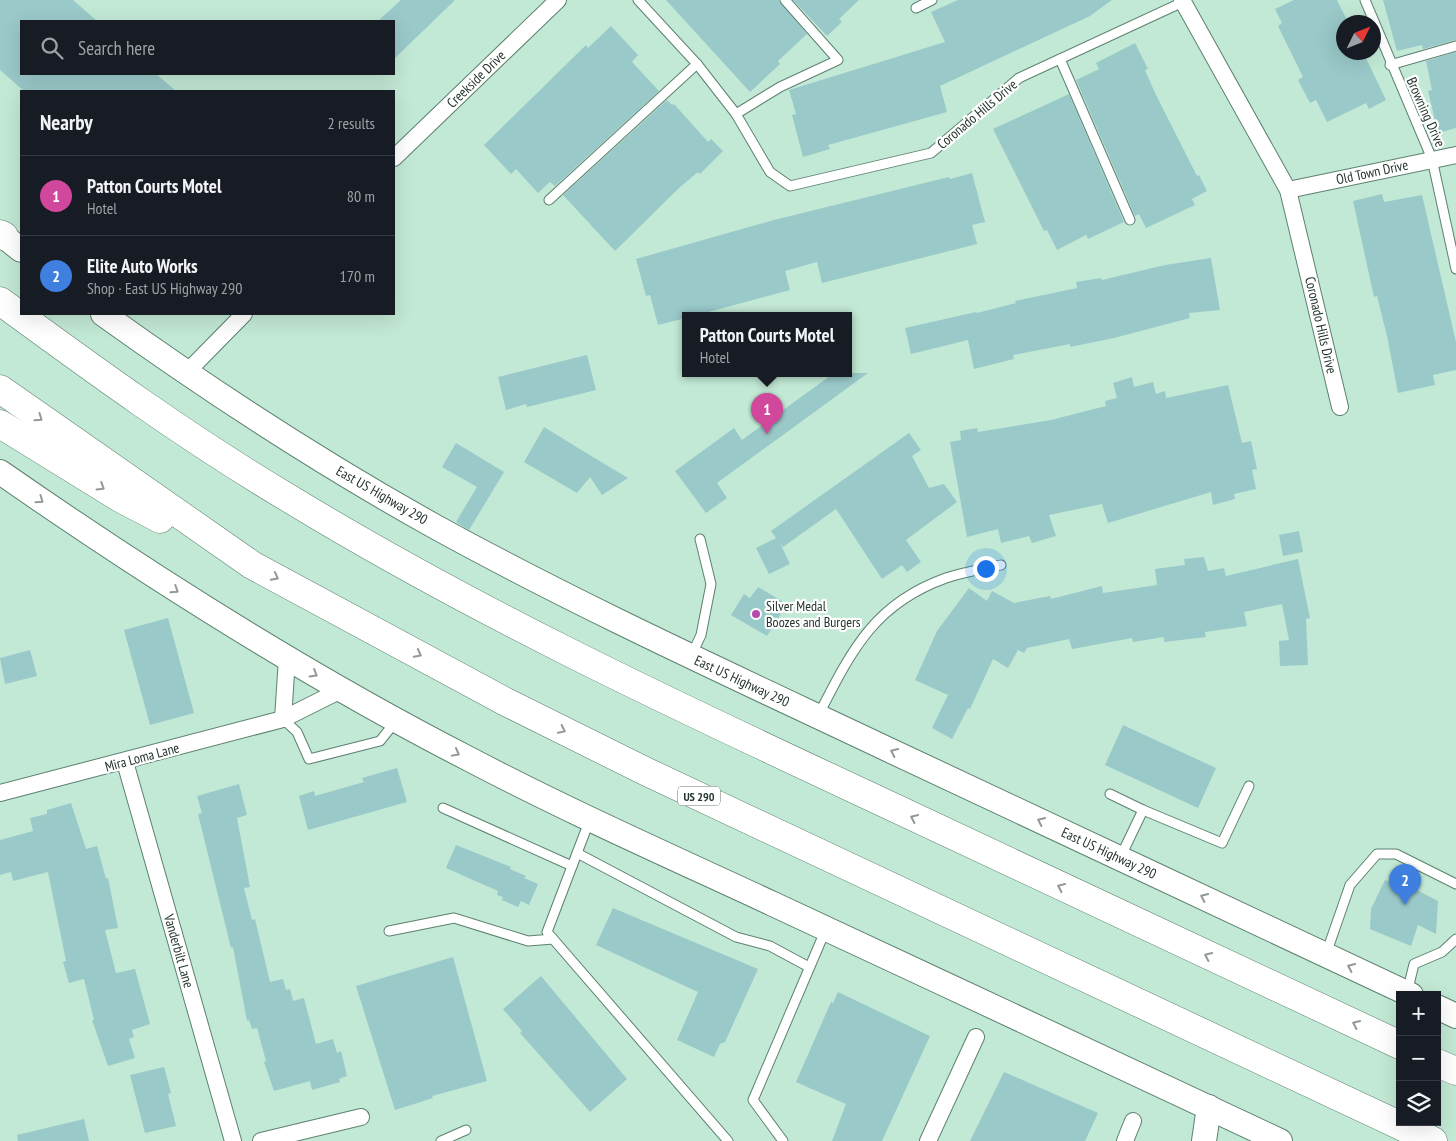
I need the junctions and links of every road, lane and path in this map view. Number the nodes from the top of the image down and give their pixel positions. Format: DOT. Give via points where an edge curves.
graph roads {
  1 [pos="558,0"];
  2 [pos="638,0"];
  3 [pos="784,0"];
  4 [pos="932,0"];
  5 [pos="1365,0"];
  6 [pos="1182,1"];
  7 [pos="916,8"];
  8 [pos="1456,46"];
  9 [pos="1060,59"];
  10 [pos="697,64"];
  11 [pos="1390,65"];
  12 [pos="736,114"];
  13 [pos="1456,155"];
  14 [pos="395,157"];
  15 [pos="1432,159"];
  16 [pos="1288,190"];
  17 [pos="549,200"];
  18 [pos="1130,220"];
  19 [pos="1456,268"];
  20 [pos="0,300"];
  21 [pos="20,314"];
  22 [pos="21,315"];
  23 [pos="104,315"];
  24 [pos="243,315"];
  25 [pos="186,373"];
  26 [pos="0,389"];
  27 [pos="1340,407"];
  28 [pos="0,424"];
  29 [pos="0,472"];
  30 [pos="700,539"];
  31 [pos="1001,564"];
  32 [pos="252,565"];
  33 [pos="691,656"];
  34 [pos="287,658"];
  35 [pos="341,690"];
  36 [pos="818,716"];
  37 [pos="283,719"];
  38 [pos="396,720"];
  39 [pos="125,762"];
  40 [pos="1249,786"];
  41 [pos="0,793"];
  42 [pos="1110,794"];
  43 [pos="443,808"];
  44 [pos="1143,810"];
  45 [pos="590,819"];
  46 [pos="577,854"];
  47 [pos="1120,858"];
  48 [pos="572,866"];
  49 [pos="1456,884"];
  50 [pos="826,929"];
  51 [pos="389,931"];
  52 [pos="1456,938"];
  53 [pos="553,939"];
  54 [pos="1326,955"];
  55 [pos="809,967"];
  56 [pos="1403,991"];
  57 [pos="1410,991"];
  58 [pos="1441,1009"];
  59 [pos="1456,1016"];
  60 [pos="976,1037"];
  61 [pos="1396,1043"];
  62 [pos="1441,1065"];
  63 [pos="1456,1072"];
  64 [pos="1209,1107"];
  65 [pos="361,1117"];
  66 [pos="1133,1121"];
  67 [pos="466,1130"];
  68 [pos="233,1141"];
  69 [pos="261,1141"];
  70 [pos="441,1141"];
  71 [pos="728,1141"];
  72 [pos="783,1141"];
  73 [pos="928,1141"];
  74 [pos="1125,1141"];
  75 [pos="1204,1141"];
  76 [pos="1280,1141"];
  77 [pos="1433,1141"];
  1 -- 14 [label="street, Creekside Drive"];
  2 -- 10 [label="lane"];
  3 -- 12 [label="lane" via="838,60 780,87"];
  4 -- 7 [label="lane"];
  5 -- 11 [label="lane, Browning Drive"];
  6 -- 9 [label="lane, Coronado Hills Drive"];
  6 -- 16 [label="street, Coronado Hills Drive"];
  8 -- 11 [label="lane"];
  9 -- 12 [label="lane, Coronado Hills Drive" via="1019,78 931,153 790,186 770,172"];
  9 -- 18 [label="lane"];
  10 -- 12 [label="lane"];
  10 -- 17 [label="lane"];
  11 -- 15 [label="lane, Browning Drive"];
  13 -- 15 [label="street, Old Town Drive"];
  15 -- 16 [label="street, Old Town Drive"];
  15 -- 19 [label="lane, Browning Drive"];
  16 -- 27 [label="street, Coronado Hills Drive"];
  21 -- 20 [label="highway, one-way"];
  61 -- 22 [label="highway, one-way" via="679,707 529,632 290,500 189,436"];
  23 -- 25 [label="main road, East US Highway 290"];
  24 -- 25 [label="street"];
  25 -- 33 [label="main road, East US Highway 290" via="434,526"];
  26 -- 32 [label="highway, US 290, one-way"];
  28 -- 32 [label="highway, one-way" via="120,498"];
  29 -- 34 [label="main road, one-way" via="99,541"];
  30 -- 33 [label="lane" via="711,584 701,635"];
  31 -- 36 [label="lane" via="946,578 888,609 871,626 846,662"];
  32 -- 77 [label="highway, US 290, one-way" via="504,701 647,772"];
  33 -- 36 [label="main road, East US Highway 290"];
  34 -- 35 [label="main road, one-way"];
  34 -- 37 [label="street"];
  35 -- 37 [label="street, Mira Loma Lane"];
  35 -- 38 [label="main road"];
  47 -- 36 [label="main road, East US Highway 290, one-way"];
  37 -- 38 [label="lane" via="297,732 309,759 380,741"];
  37 -- 39 [label="street, Mira Loma Lane"];
  38 -- 45 [label="main road, one-way"];
  39 -- 41 [label="street, Mira Loma Lane"];
  39 -- 68 [label="street, Vanderbilt Lane"];
  40 -- 44 [label="lane" via="1222,843"];
  42 -- 44 [label="lane"];
  43 -- 48 [label="lane"];
  44 -- 47 [label="lane"];
  45 -- 46 [label="lane"];
  45 -- 50 [label="main road"];
  46 -- 48 [label="lane"];
  46 -- 55 [label="lane" via="736,937 770,946"];
  54 -- 47 [label="main road, East US Highway 290, one-way"];
  48 -- 53 [label="lane" via="547,932"];
  49 -- 54 [label="lane" via="1396,854 1377,854 1350,885"];
  50 -- 55 [label="lane"];
  50 -- 64 [label="main road"];
  51 -- 53 [label="lane" via="454,918 528,941"];
  52 -- 57 [label="lane" via="1442,952 1414,964"];
  53 -- 71 [label="lane"];
  56 -- 54 [label="main road, East US Highway 290, one-way"];
  55 -- 72 [label="lane" via="753,1100"];
  58 -- 59 [label="main road"];
  60 -- 73 [label="street"];
  62 -- 63 [label="highway"];
  64 -- 75 [label="main road"];
  64 -- 76 [label="main road"];
  65 -- 69 [label="street"];
  66 -- 74 [label="street"];
  67 -- 70 [label="lane"];
}
